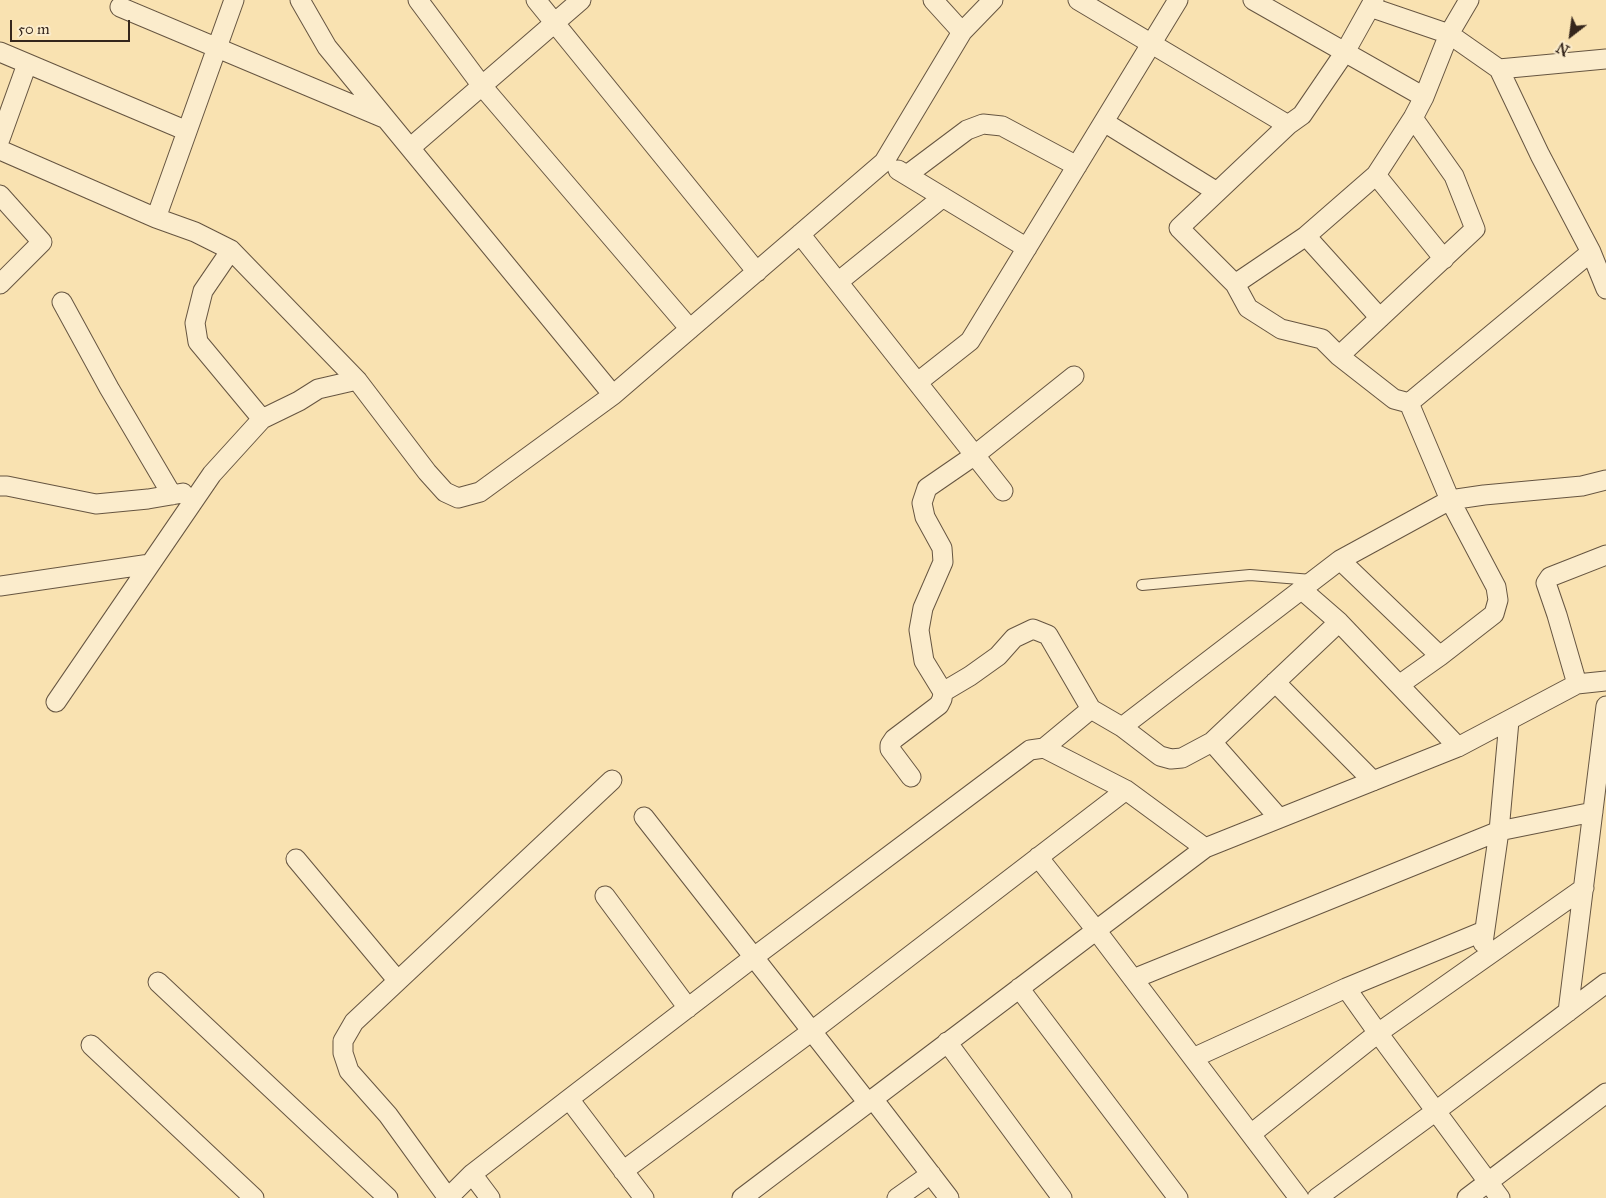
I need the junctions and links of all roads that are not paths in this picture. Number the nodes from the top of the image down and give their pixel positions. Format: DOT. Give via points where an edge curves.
graph roads {
  1 [pos="234,0"];
  2 [pos="300,0"];
  3 [pos="418,0"];
  4 [pos="536,0"];
  5 [pos="581,0"];
  6 [pos="933,0"];
  7 [pos="993,0"];
  8 [pos="1078,0"];
  9 [pos="1178,0"];
  10 [pos="1253,0"];
  11 [pos="1469,0"];
  12 [pos="1372,3"];
  13 [pos="120,8"];
  14 [pos="554,24"];
  15 [pos="962,32"];
  16 [pos="1450,34"];
  17 [pos="1152,44"];
  18 [pos="217,48"];
  19 [pos="0,52"];
  20 [pos="1345,52"];
  21 [pos="1606,59"];
  22 [pos="27,64"];
  23 [pos="1499,69"];
  24 [pos="482,86"];
  25 [pos="1424,97"];
  26 [pos="1413,118"];
  27 [pos="388,120"];
  28 [pos="1104,122"];
  29 [pos="1288,125"];
  30 [pos="187,131"];
  31 [pos="0,139"];
  32 [pos="410,148"];
  33 [pos="0,150"];
  34 [pos="884,162"];
  35 [pos="1077,166"];
  36 [pos="907,175"];
  37 [pos="1376,175"];
  38 [pos="1218,192"];
  39 [pos="0,195"];
  40 [pos="942,197"];
  41 [pos="156,218"];
  42 [pos="800,234"];
  43 [pos="1306,236"];
  44 [pos="1026,248"];
  45 [pos="231,250"];
  46 [pos="1592,252"];
  47 [pos="1444,259"];
  48 [pos="757,272"];
  49 [pos="838,282"];
  50 [pos="0,284"];
  51 [pos="1235,284"];
  52 [pos="1606,288"];
  53 [pos="62,302"];
  54 [pos="1380,318"];
  55 [pos="690,329"];
  56 [pos="1339,356"];
  57 [pos="1074,376"];
  58 [pos="357,380"];
  59 [pos="918,382"];
  60 [pos="613,395"];
  61 [pos="1409,403"];
  62 [pos="262,419"];
  63 [pos="975,455"];
  64 [pos="1606,480"];
  65 [pos="0,486"];
  66 [pos="201,490"];
  67 [pos="1003,491"];
  68 [pos="172,495"];
  69 [pos="1450,500"];
  70 [pos="1606,555"];
  71 [pos="1340,560"];
  72 [pos="150,564"];
  73 [pos="1142,585"];
  74 [pos="1307,585"];
  75 [pos="0,586"];
  76 [pos="1339,622"];
  77 [pos="1440,656"];
  78 [pos="1606,681"];
  79 [pos="1275,682"];
  80 [pos="1577,684"];
  81 [pos="1399,685"];
  82 [pos="943,692"];
  83 [pos="56,702"];
  84 [pos="1606,706"];
  85 [pos="1091,709"];
  86 [pos="1508,721"];
  87 [pos="1122,727"];
  88 [pos="1212,742"];
  89 [pos="1458,747"];
  90 [pos="1044,748"];
  91 [pos="911,777"];
  92 [pos="612,780"];
  93 [pos="1373,781"];
  94 [pos="1126,790"];
  95 [pos="1598,802"];
  96 [pos="644,817"];
  97 [pos="1279,818"];
  98 [pos="1499,831"];
  99 [pos="1205,848"];
  100 [pos="1038,857"];
  101 [pos="296,859"];
  102 [pos="1584,888"];
  103 [pos="605,896"];
  104 [pos="1096,930"];
  105 [pos="1484,931"];
  106 [pos="754,957"];
  107 [pos="1480,961"];
  108 [pos="1134,979"];
  109 [pos="398,981"];
  110 [pos="158,982"];
  111 [pos="1606,983"];
  112 [pos="1019,988"];
  113 [pos="1346,988"];
  114 [pos="688,1008"];
  115 [pos="1568,1012"];
  116 [pos="812,1031"];
  117 [pos="1378,1033"];
  118 [pos="948,1042"];
  119 [pos="91,1045"];
  120 [pos="1193,1058"];
  121 [pos="1606,1093"];
  122 [pos="569,1099"];
  123 [pos="871,1101"];
  124 [pos="1436,1111"];
  125 [pos="1251,1134"];
  126 [pos="623,1171"];
  127 [pos="472,1174"];
  128 [pos="931,1174"];
  129 [pos="1488,1182"];
  130 [pos="254,1198"];
  131 [pos="388,1198"];
  132 [pos="448,1198"];
  133 [pos="490,1198"];
  134 [pos="644,1198"];
  135 [pos="742,1198"];
  136 [pos="897,1198"];
  137 [pos="949,1198"];
  138 [pos="1062,1198"];
  139 [pos="1178,1198"];
  140 [pos="1299,1198"];
  141 [pos="1317,1198"];
  142 [pos="1467,1198"];
  143 [pos="1500,1198"];
  1 -- 18 [label="street"];
  2 -- 27 [label="street" via="327,46"];
  3 -- 24 [label="street"];
  4 -- 14 [label="street"];
  5 -- 14 [label="street"];
  6 -- 15 [label="street"];
  7 -- 15 [label="street"];
  8 -- 17 [label="street"];
  9 -- 17 [label="street"];
  10 -- 20 [label="street"];
  11 -- 16 [label="street"];
  12 -- 16 [label="street"];
  12 -- 20 [label="street"];
  13 -- 18 [label="street"];
  14 -- 24 [label="street"];
  14 -- 48 [label="street"];
  15 -- 34 [label="street"];
  16 -- 23 [label="street"];
  16 -- 25 [label="street"];
  17 -- 28 [label="street"];
  17 -- 29 [label="street"];
  18 -- 27 [label="street"];
  18 -- 30 [label="street"];
  19 -- 22 [label="street"];
  20 -- 25 [label="street"];
  20 -- 29 [label="street" via="1302,115"];
  21 -- 23 [label="street"];
  22 -- 30 [label="street"];
  22 -- 31 [label="street"];
  23 -- 46 [label="street"];
  24 -- 32 [label="street"];
  24 -- 55 [label="street"];
  25 -- 26 [label="street"];
  26 -- 37 [label="street"];
  26 -- 47 [label="street" via="1454,176 1475,229"];
  27 -- 32 [label="street"];
  28 -- 35 [label="street"];
  28 -- 38 [label="street"];
  29 -- 38 [label="street"];
  30 -- 41 [label="street"];
  32 -- 60 [label="street"];
  33 -- 41 [label="street"];
  34 -- 36 [label="street"];
  34 -- 42 [label="street"];
  35 -- 36 [label="street" via="1002,126 983,124 967,130"];
  35 -- 44 [label="street"];
  36 -- 40 [label="street"];
  37 -- 43 [label="street"];
  37 -- 47 [label="street"];
  38 -- 51 [label="street" via="1180,228"];
  39 -- 50 [label="street" via="42,242"];
  40 -- 44 [label="street"];
  40 -- 49 [label="street"];
  41 -- 45 [label="street"];
  42 -- 48 [label="street"];
  42 -- 49 [label="street"];
  43 -- 51 [label="street"];
  43 -- 54 [label="street"];
  44 -- 59 [label="street" via="970,340"];
  45 -- 58 [label="street"];
  45 -- 62 [label="street" via="202,291 194,323 198,342"];
  46 -- 52 [label="street"];
  46 -- 61 [label="street"];
  47 -- 54 [label="street"];
  48 -- 55 [label="street"];
  49 -- 59 [label="street"];
  51 -- 56 [label="street" via="1248,308 1281,329 1322,338"];
  53 -- 68 [label="street"];
  54 -- 56 [label="street"];
  55 -- 60 [label="street"];
  56 -- 61 [label="street" via="1394,399"];
  57 -- 63 [label="street"];
  58 -- 60 [label="street" via="427,472 445,492 458,498 480,492"];
  58 -- 62 [label="street" via="318,389"];
  59 -- 63 [label="street"];
  61 -- 69 [label="street"];
  62 -- 66 [label="street"];
  63 -- 67 [label="street"];
  63 -- 82 [label="street" via="926,488 922,503 925,516 942,548 943,562 923,608 919,630 924,661"];
  64 -- 69 [label="street" via="1582,486"];
  65 -- 68 [label="street" via="96,504"];
  66 -- 68 [label="street"];
  66 -- 72 [label="street"];
  69 -- 71 [label="street"];
  69 -- 77 [label="street" via="1496,588 1498,600 1494,614"];
  70 -- 80 [label="street" via="1550,577 1546,583"];
  71 -- 74 [label="street"];
  71 -- 77 [label="street"];
  72 -- 75 [label="street"];
  72 -- 83 [label="street"];
  73 -- 74 [label="lane" via="1250,574"];
  74 -- 76 [label="street"];
  74 -- 87 [label="street"];
  76 -- 79 [label="street"];
  76 -- 81 [label="street"];
  77 -- 81 [label="street"];
  78 -- 80 [label="street"];
  79 -- 88 [label="street"];
  79 -- 93 [label="street"];
  80 -- 86 [label="street"];
  81 -- 89 [label="street"];
  82 -- 85 [label="street" via="998,656 1014,638 1033,629 1048,635"];
  82 -- 91 [label="street" via="939,705 890,745 890,750"];
  84 -- 95 [label="street"];
  85 -- 87 [label="street"];
  85 -- 90 [label="street"];
  86 -- 89 [label="street"];
  86 -- 98 [label="street"];
  87 -- 88 [label="street" via="1160,756 1171,759 1182,758"];
  88 -- 97 [label="street"];
  89 -- 93 [label="street"];
  90 -- 94 [label="street"];
  90 -- 106 [label="street" via="1030,750"];
  92 -- 109 [label="street"];
  93 -- 97 [label="street"];
  94 -- 99 [label="street"];
  94 -- 100 [label="street"];
  95 -- 98 [label="street"];
  95 -- 102 [label="street"];
  96 -- 106 [label="street"];
  97 -- 99 [label="street"];
  98 -- 105 [label="street"];
  98 -- 108 [label="street"];
  99 -- 104 [label="street"];
  100 -- 104 [label="street"];
  100 -- 116 [label="street"];
  101 -- 109 [label="street"];
  102 -- 107 [label="street"];
  102 -- 115 [label="street"];
  103 -- 114 [label="street"];
  104 -- 108 [label="street"];
  104 -- 112 [label="street"];
  105 -- 107 [label="street"];
  105 -- 113 [label="street"];
  106 -- 114 [label="street"];
  106 -- 116 [label="street"];
  107 -- 117 [label="street"];
  108 -- 120 [label="street"];
  109 -- 132 [label="street" via="354,1022 343,1041 343,1053 350,1071 388,1115"];
  110 -- 131 [label="street"];
  111 -- 115 [label="street"];
  112 -- 118 [label="street"];
  112 -- 139 [label="street"];
  113 -- 117 [label="street"];
  113 -- 120 [label="street"];
  114 -- 122 [label="street"];
  115 -- 124 [label="street"];
  116 -- 123 [label="street"];
  116 -- 126 [label="street"];
  117 -- 124 [label="street"];
  117 -- 125 [label="street"];
  118 -- 123 [label="street"];
  118 -- 138 [label="street"];
  119 -- 130 [label="street"];
  120 -- 125 [label="street"];
  121 -- 129 [label="street"];
  122 -- 126 [label="street"];
  122 -- 127 [label="street"];
  123 -- 128 [label="street"];
  123 -- 135 [label="street"];
  124 -- 129 [label="street"];
  124 -- 141 [label="street"];
  125 -- 140 [label="street"];
  126 -- 134 [label="street"];
  127 -- 132 [label="street"];
  127 -- 133 [label="street"];
  128 -- 136 [label="street"];
  128 -- 137 [label="street"];
  129 -- 142 [label="street"];
  129 -- 143 [label="street"];
}
